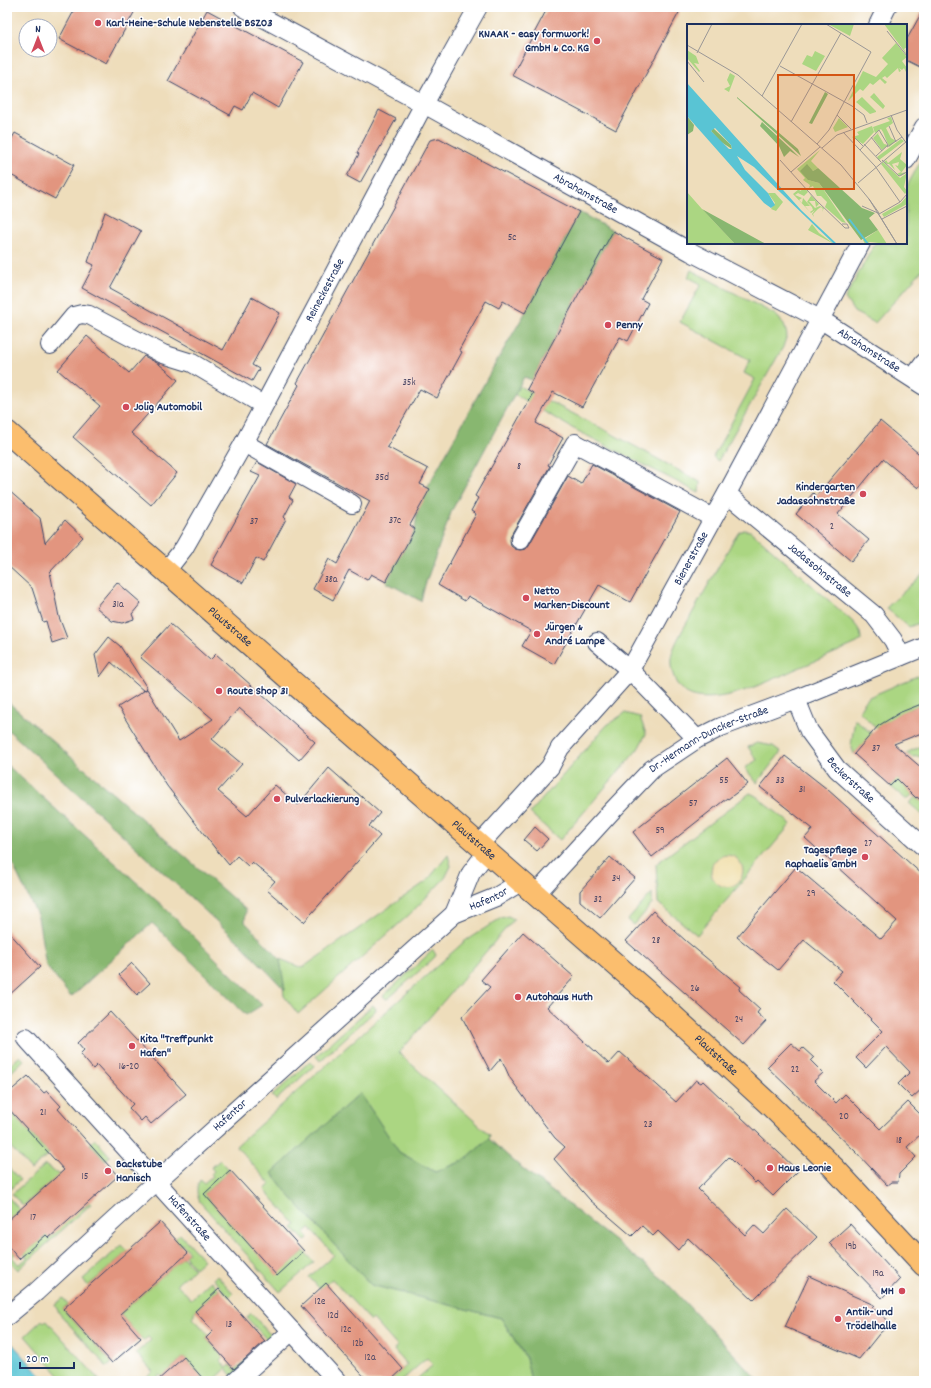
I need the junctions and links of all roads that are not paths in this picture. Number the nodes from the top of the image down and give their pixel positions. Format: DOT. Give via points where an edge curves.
graph roads {
  1 [pos="242,7"];
  2 [pos="478,7"];
  3 [pos="887,7"];
  4 [pos="878,24"];
  5 [pos="424,104"];
  6 [pos="923,132"];
  7 [pos="907,158"];
  8 [pos="860,244"];
  9 [pos="820,319"];
  10 [pos="50,345"];
  11 [pos="924,363"];
  12 [pos="919,382"];
  13 [pos="263,405"];
  14 [pos="7,432"];
  15 [pos="244,443"];
  16 [pos="727,494"];
  17 [pos="352,504"];
  18 [pos="713,518"];
  19 [pos="520,540"];
  20 [pos="166,571"];
  21 [pos="597,642"];
  22 [pos="924,647"];
  23 [pos="901,656"];
  24 [pos="630,670"];
  25 [pos="796,699"];
  26 [pos="697,739"];
  27 [pos="924,847"];
  28 [pos="483,848"];
  29 [pos="529,888"];
  30 [pos="454,914"];
  31 [pos="26,1038"];
  32 [pos="156,1181"];
  33 [pos="924,1265"];
  34 [pos="7,1316"];
  35 [pos="292,1331"];
  36 [pos="236,1381"];
  37 [pos="337,1381"];
  1 -- 5 [label="street, Abrahamstraße"];
  2 -- 5 [label="street, Reineckestraße"];
  3 -- 4 [label="street"];
  5 -- 9 [label="street, Abrahamstraße" via="684,248"];
  5 -- 13 [label="street, Reineckestraße"];
  6 -- 7 [label="street"];
  8 -- 9 [label="street, Bienerstraße"];
  9 -- 12 [label="street, Abrahamstraße"];
  9 -- 16 [label="street, Bienerstraße"];
  10 -- 13 [label="street" via="74,316 89,315 162,354 192,363"];
  11 -- 12 [label="street"];
  13 -- 15 [label="street, Reineckestraße"];
  14 -- 20 [label="main road, Plautstraße"];
  15 -- 17 [label="street"];
  15 -- 20 [label="street, Reineckestraße" via="184,548"];
  16 -- 18 [label="street, Bienerstraße"];
  16 -- 23 [label="street, Jadassohnstraße" via="874,615 893,640"];
  18 -- 19 [label="street" via="575,443"];
  18 -- 24 [label="street, Bienerstraße"];
  20 -- 28 [label="main road, Plautstraße"];
  21 -- 24 [label="street"];
  22 -- 23 [label="street, Dr.-Hermann-Duncker-Straße"];
  23 -- 25 [label="street, Dr.-Hermann-Duncker-Straße"];
  24 -- 26 [label="street"];
  24 -- 28 [label="street, Bienerstraße" via="560,748 550,767"];
  25 -- 26 [label="street, Dr.-Hermann-Duncker-Straße"];
  25 -- 27 [label="street, Beckerstraße" via="809,731 837,770"];
  26 -- 29 [label="street, Dr.-Hermann-Duncker-Straße" via="652,770"];
  28 -- 29 [label="main road, Plautstraße"];
  28 -- 30 [label="street, Hafentor"];
  29 -- 30 [label="street, Hafentor" via="496,897"];
  29 -- 33 [label="main road, Plautstraße" via="771,1106 833,1167"];
  30 -- 32 [label="street, Hafentor"];
  31 -- 32 [label="street, Hafenstraße"];
  32 -- 34 [label="street, Hafentor"];
  32 -- 35 [label="street, Hafenstraße"];
  35 -- 36 [label="street"];
  35 -- 37 [label="street, Hafenstraße"];
}
